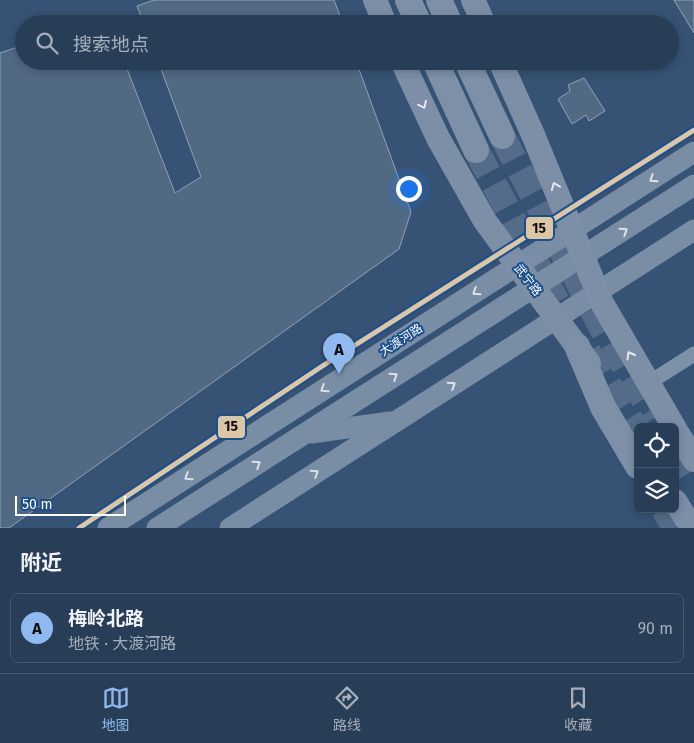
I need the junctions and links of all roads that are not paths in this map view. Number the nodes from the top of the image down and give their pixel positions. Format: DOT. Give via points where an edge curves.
graph roads {
  1 [pos="375,0"];
  2 [pos="408,0"];
  3 [pos="439,0"];
  4 [pos="473,0"];
  5 [pos="381,15"];
  6 [pos="415,15"];
  7 [pos="446,15"];
  8 [pos="480,15"];
  9 [pos="406,70"];
  10 [pos="439,70"];
  11 [pos="471,70"];
  12 [pos="504,70"];
  13 [pos="502,136"];
  14 [pos="476,150"];
  15 [pos="694,152"];
  16 [pos="694,186"];
  17 [pos="694,230"];
  18 [pos="573,232"];
  19 [pos="583,257"];
  20 [pos="517,266"];
  21 [pos="534,287"];
  22 [pos="598,292"];
  23 [pos="557,318"];
  24 [pos="577,346"];
  25 [pos="694,354"];
  26 [pos="648,384"];
  27 [pos="397,421"];
  28 [pos="671,423"];
  29 [pos="304,434"];
  30 [pos="634,434"];
  31 [pos="679,436"];
  32 [pos="634,459"];
  33 [pos="694,460"];
  34 [pos="679,507"];
  35 [pos="108,528"];
  36 [pos="157,528"];
  37 [pos="230,528"];
  38 [pos="692,528"];
  1 -- 5 [label="main road"];
  2 -- 6 [label="highway"];
  3 -- 7 [label="highway"];
  4 -- 8 [label="main road"];
  9 -- 20 [label="main road, 武宁路, one-way" via="453,166"];
  10 -- 14 [label="highway"];
  11 -- 13 [label="highway"];
  18 -- 12 [label="main road, one-way"];
  15 -- 18 [label="main road, 大渡河路, one-way"];
  19 -- 16 [label="main road, one-way"];
  17 -- 22 [label="main road"];
  18 -- 19 [label="main road"];
  18 -- 20 [label="main road, 大渡河路"];
  19 -- 21 [label="main road"];
  19 -- 22 [label="main road"];
  20 -- 21 [label="main road, 武宁路"];
  20 -- 35 [label="main road, 大渡河路, one-way"];
  21 -- 23 [label="main road, 武宁路"];
  29 -- 21 [label="main road, one-way"];
  22 -- 23 [label="main road"];
  26 -- 22 [label="main road, one-way"];
  23 -- 24 [label="main road, 武宁路"];
  27 -- 23 [label="main road, one-way"];
  24 -- 30 [label="main road, 武宁路"];
  24 -- 32 [label="highway" via="603,407"];
  25 -- 26 [label="street"];
  26 -- 28 [label="main road"];
  27 -- 29 [label="main road"];
  37 -- 27 [label="main road, one-way"];
  36 -- 29 [label="main road, one-way"];
  31 -- 33 [label="main road"];
  34 -- 38 [label="main road"];
}
